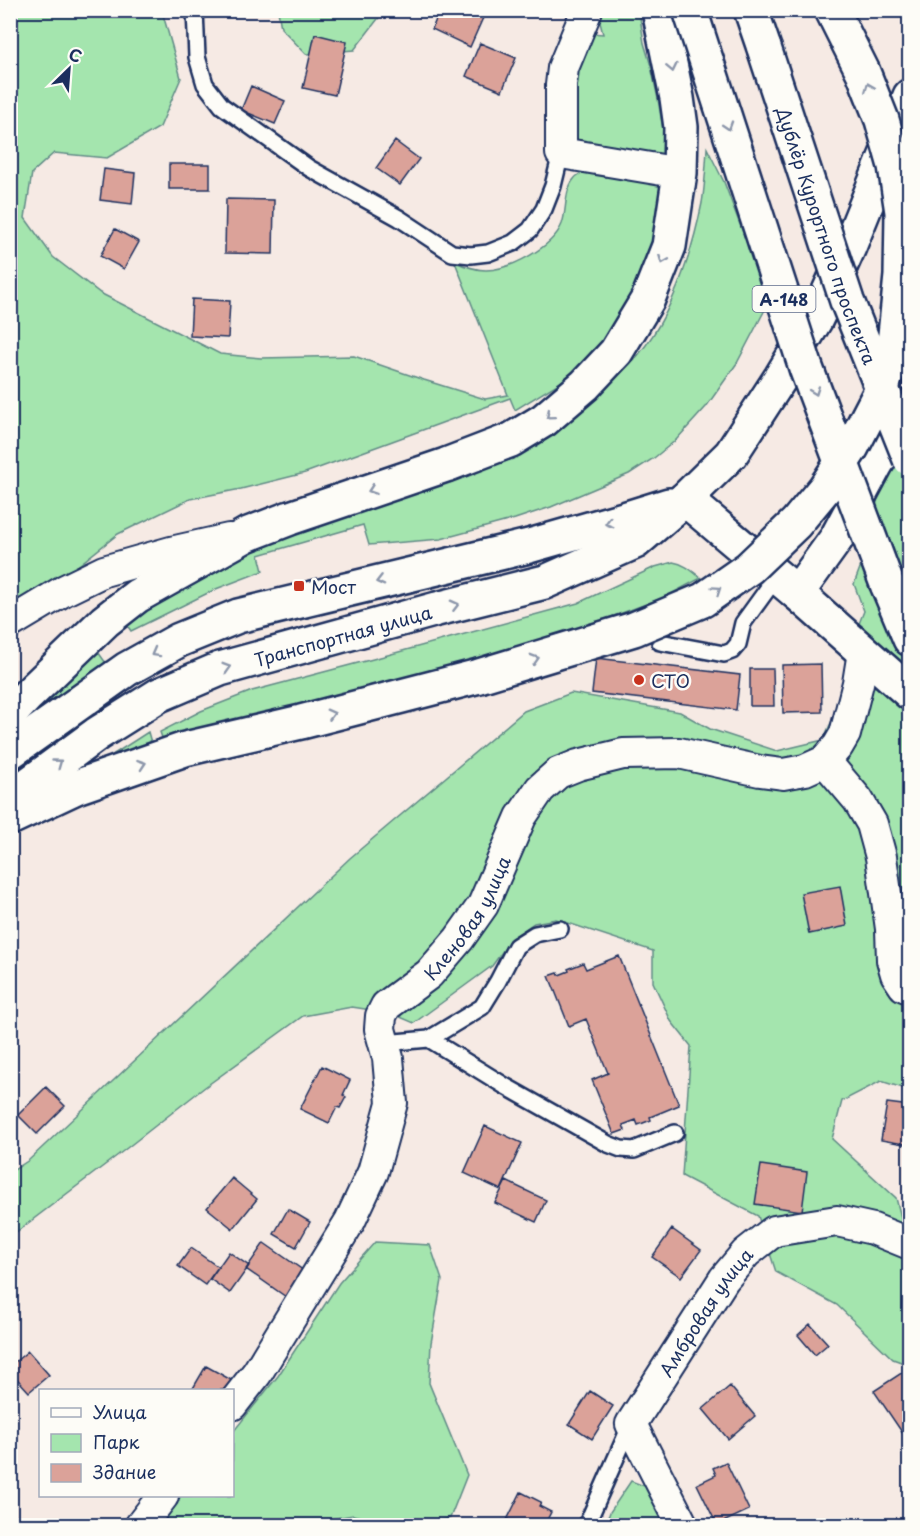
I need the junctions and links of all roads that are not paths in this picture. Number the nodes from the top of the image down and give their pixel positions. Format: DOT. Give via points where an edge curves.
graph roads {
  1 [pos="195,10"];
  2 [pos="587,10"];
  3 [pos="659,10"];
  4 [pos="690,10"];
  5 [pos="751,10"];
  6 [pos="832,10"];
  7 [pos="909,96"];
  8 [pos="561,153"];
  9 [pos="680,173"];
  10 [pos="909,406"];
  11 [pos="909,459"];
  12 [pos="685,499"];
  13 [pos="246,536"];
  14 [pos="787,585"];
  15 [pos="10,623"];
  16 [pos="909,639"];
  17 [pos="660,642"];
  18 [pos="863,652"];
  19 [pos="909,693"];
  20 [pos="10,714"];
  21 [pos="10,752"];
  22 [pos="825,761"];
  23 [pos="10,798"];
  24 [pos="10,818"];
  25 [pos="560,929"];
  26 [pos="909,988"];
  27 [pos="429,1039"];
  28 [pos="384,1043"];
  29 [pos="675,1133"];
  30 [pos="909,1244"];
  31 [pos="234,1402"];
  32 [pos="631,1424"];
  33 [pos="162,1497"];
  34 [pos="140,1526"];
  35 [pos="586,1526"];
  36 [pos="683,1526"];
  1 -- 8 [label="lane" via="197,57 205,84 222,106 309,168 399,218 452,253 488,253 513,243 530,230 544,209"];
  2 -- 8 [label="street" via="563,68"];
  3 -- 9 [label="main road, one-way" via="681,127"];
  4 -- 16 [label="main road, А-148, one-way, bridge" via="806,368"];
  5 -- 11 [label="main road, Дублёр Курортного проспекта / А-148, bridge" via="848,301"];
  24 -- 6 [label="main road, one-way, bridge" via="76,787 185,749 479,676 634,630 703,600 750,568 796,523 852,447 881,392 895,335 901,276 902,212 895,166 863,72"];
  7 -- 12 [label="main road, Транспортная улица" via="816,319 731,454"];
  8 -- 9 [label="street"];
  9 -- 13 [label="main road, one-way" via="669,246 648,299 616,352 544,420 480,453"];
  10 -- 14 [label="main road" via="836,539"];
  12 -- 14 [label="main road"];
  12 -- 21 [label="main road, Транспортная улица, one-way" via="529,546 237,616 179,640 127,669"];
  23 -- 12 [label="main road, Транспортная улица, one-way" via="97,734 159,696 220,669 545,582 635,542"];
  13 -- 15 [label="street" via="104,571"];
  13 -- 20 [label="main road" via="137,596 105,621"];
  14 -- 17 [label="lane" via="743,623 738,644 732,651 724,654"];
  14 -- 18 [label="main road"];
  18 -- 19 [label="main road"];
  18 -- 22 [label="street" via="845,734"];
  22 -- 26 [label="street" via="858,800 872,824 881,857 892,960 896,974"];
  22 -- 28 [label="street, Кленовая улица" via="783,774 679,753 623,754 558,773 540,789 521,817 483,905 459,939 429,974 386,1006 380,1029"];
  25 -- 27 [label="lane" via="535,934 516,946 482,1007"];
  27 -- 28 [label="lane"];
  27 -- 29 [label="lane" via="505,1086 621,1149 634,1150"];
  28 -- 31 [label="street, Кленовая улица" via="392,1103 373,1172 350,1221 257,1373"];
  30 -- 32 [label="street, Амбровая улица" via="873,1229 837,1221 774,1231 746,1253 724,1279"];
  32 -- 35 [label="lane"];
  32 -- 36 [label="street"];
  33 -- 34 [label="street"];
}
